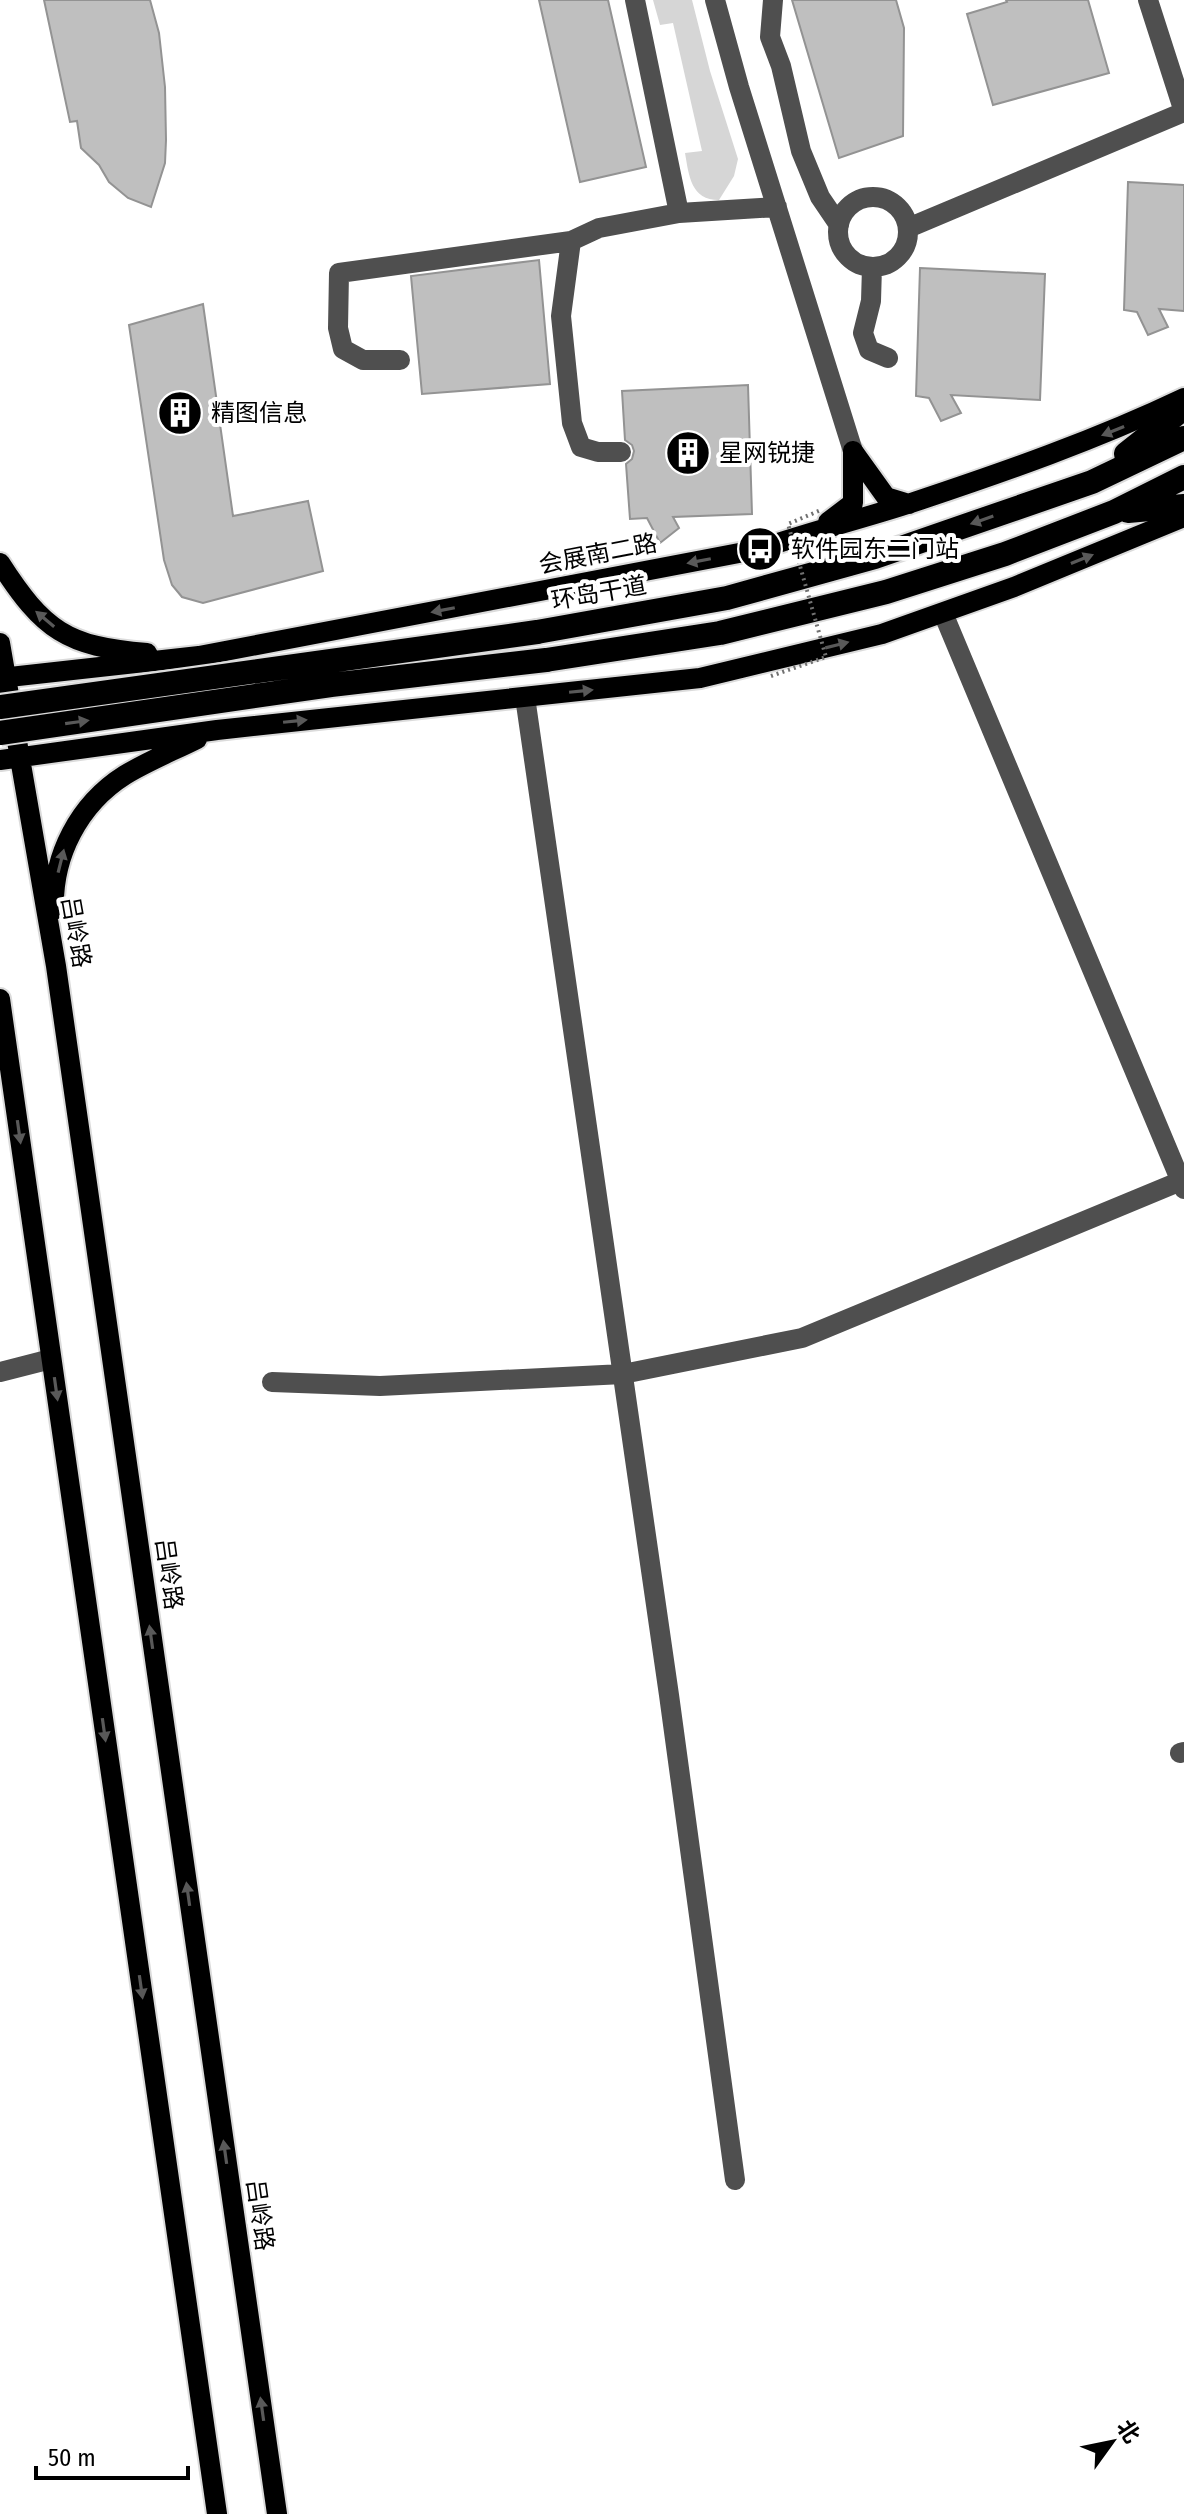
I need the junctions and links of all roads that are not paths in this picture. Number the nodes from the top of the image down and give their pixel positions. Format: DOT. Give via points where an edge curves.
graph roads {
  1 [pos="635,0"];
  2 [pos="715,0"];
  3 [pos="773,0"];
  4 [pos="1148,0"];
  5 [pos="1184,112"];
  6 [pos="777,207"];
  7 [pos="679,213"];
  8 [pos="839,225"];
  9 [pos="908,228"];
  10 [pos="571,241"];
  11 [pos="872,267"];
  12 [pos="888,358"];
  13 [pos="400,360"];
  14 [pos="1184,398"];
  15 [pos="1184,408"];
  16 [pos="1184,438"];
  17 [pos="853,451"];
  18 [pos="621,452"];
  19 [pos="1184,477"];
  20 [pos="1092,482"];
  21 [pos="909,504"];
  22 [pos="1184,506"];
  23 [pos="1114,512"];
  24 [pos="1184,517"];
  25 [pos="820,520"];
  26 [pos="0,563"];
  27 [pos="943,613"];
  28 [pos="0,643"];
  29 [pos="199,656"];
  30 [pos="3,677"];
  31 [pos="525,697"];
  32 [pos="0,707"];
  33 [pos="217,730"];
  34 [pos="0,733"];
  35 [pos="10,759"];
  36 [pos="56,966"];
  37 [pos="0,999"];
  38 [pos="1182,1185"];
  39 [pos="51,1359"];
  40 [pos="0,1372"];
  41 [pos="623,1374"];
  42 [pos="272,1382"];
  43 [pos="735,2180"];
  44 [pos="217,2514"];
  45 [pos="277,2514"];
  1 -- 7 [label="street"];
  2 -- 6 [label="street"];
  3 -- 8 [label="street" via="770,37 801,151 820,197"];
  4 -- 5 [label="street"];
  5 -- 9 [label="street"];
  6 -- 7 [label="street"];
  6 -- 17 [label="street"];
  7 -- 10 [label="street" via="599,228"];
  8 -- 9 [label="street" via="847,208 875,197 895,204"];
  8 -- 11 [label="street" via="847,255"];
  9 -- 11 [label="street" via="904,249 896,258"];
  10 -- 13 [label="street" via="339,273 343,349 363,360"];
  10 -- 18 [label="street" via="561,316 572,423 581,447"];
  11 -- 12 [label="street" via="863,333 869,350"];
  14 -- 21 [label="main road, 会展南二路, one-way" via="1116,430"];
  15 -- 20 [label="highway"];
  16 -- 20 [label="highway, 环岛干道"];
  17 -- 21 [label="main road" via="886,497"];
  17 -- 25 [label="main road" via="853,503"];
  19 -- 23 [label="highway"];
  20 -- 32 [label="highway, 环岛干道, one-way, bridge" via="875,557 727,598 537,632"];
  21 -- 25 [label="main road, 会展南二路"];
  22 -- 23 [label="highway"];
  34 -- 23 [label="highway, one-way, bridge" via="720,633 886,592"];
  27 -- 24 [label="main road, one-way"];
  25 -- 29 [label="main road, 会展南二路, one-way" via="760,549"];
  29 -- 26 [label="main road, one-way" via="124,651 73,638 39,617"];
  31 -- 27 [label="main road, one-way" via="700,678 882,634"];
  27 -- 38 [label="street"];
  28 -- 30 [label="main road, 吕岭路"];
  29 -- 30 [label="main road, 会展南二路"];
  29 -- 33 [label="main road"];
  30 -- 35 [label="main road, 吕岭路"];
  33 -- 31 [label="main road, one-way"];
  31 -- 41 [label="street"];
  33 -- 35 [label="main road"];
  36 -- 33 [label="main road, one-way" via="54,898 60,858 71,832 93,801 125,775"];
  35 -- 36 [label="main road, 吕岭路"];
  45 -- 36 [label="main road, 吕岭路, one-way"];
  37 -- 39 [label="main road, one-way"];
  38 -- 41 [label="street" via="802,1338"];
  39 -- 40 [label="street"];
  39 -- 44 [label="main road, one-way"];
  41 -- 42 [label="street" via="380,1386"];
  41 -- 43 [label="street"];
}
